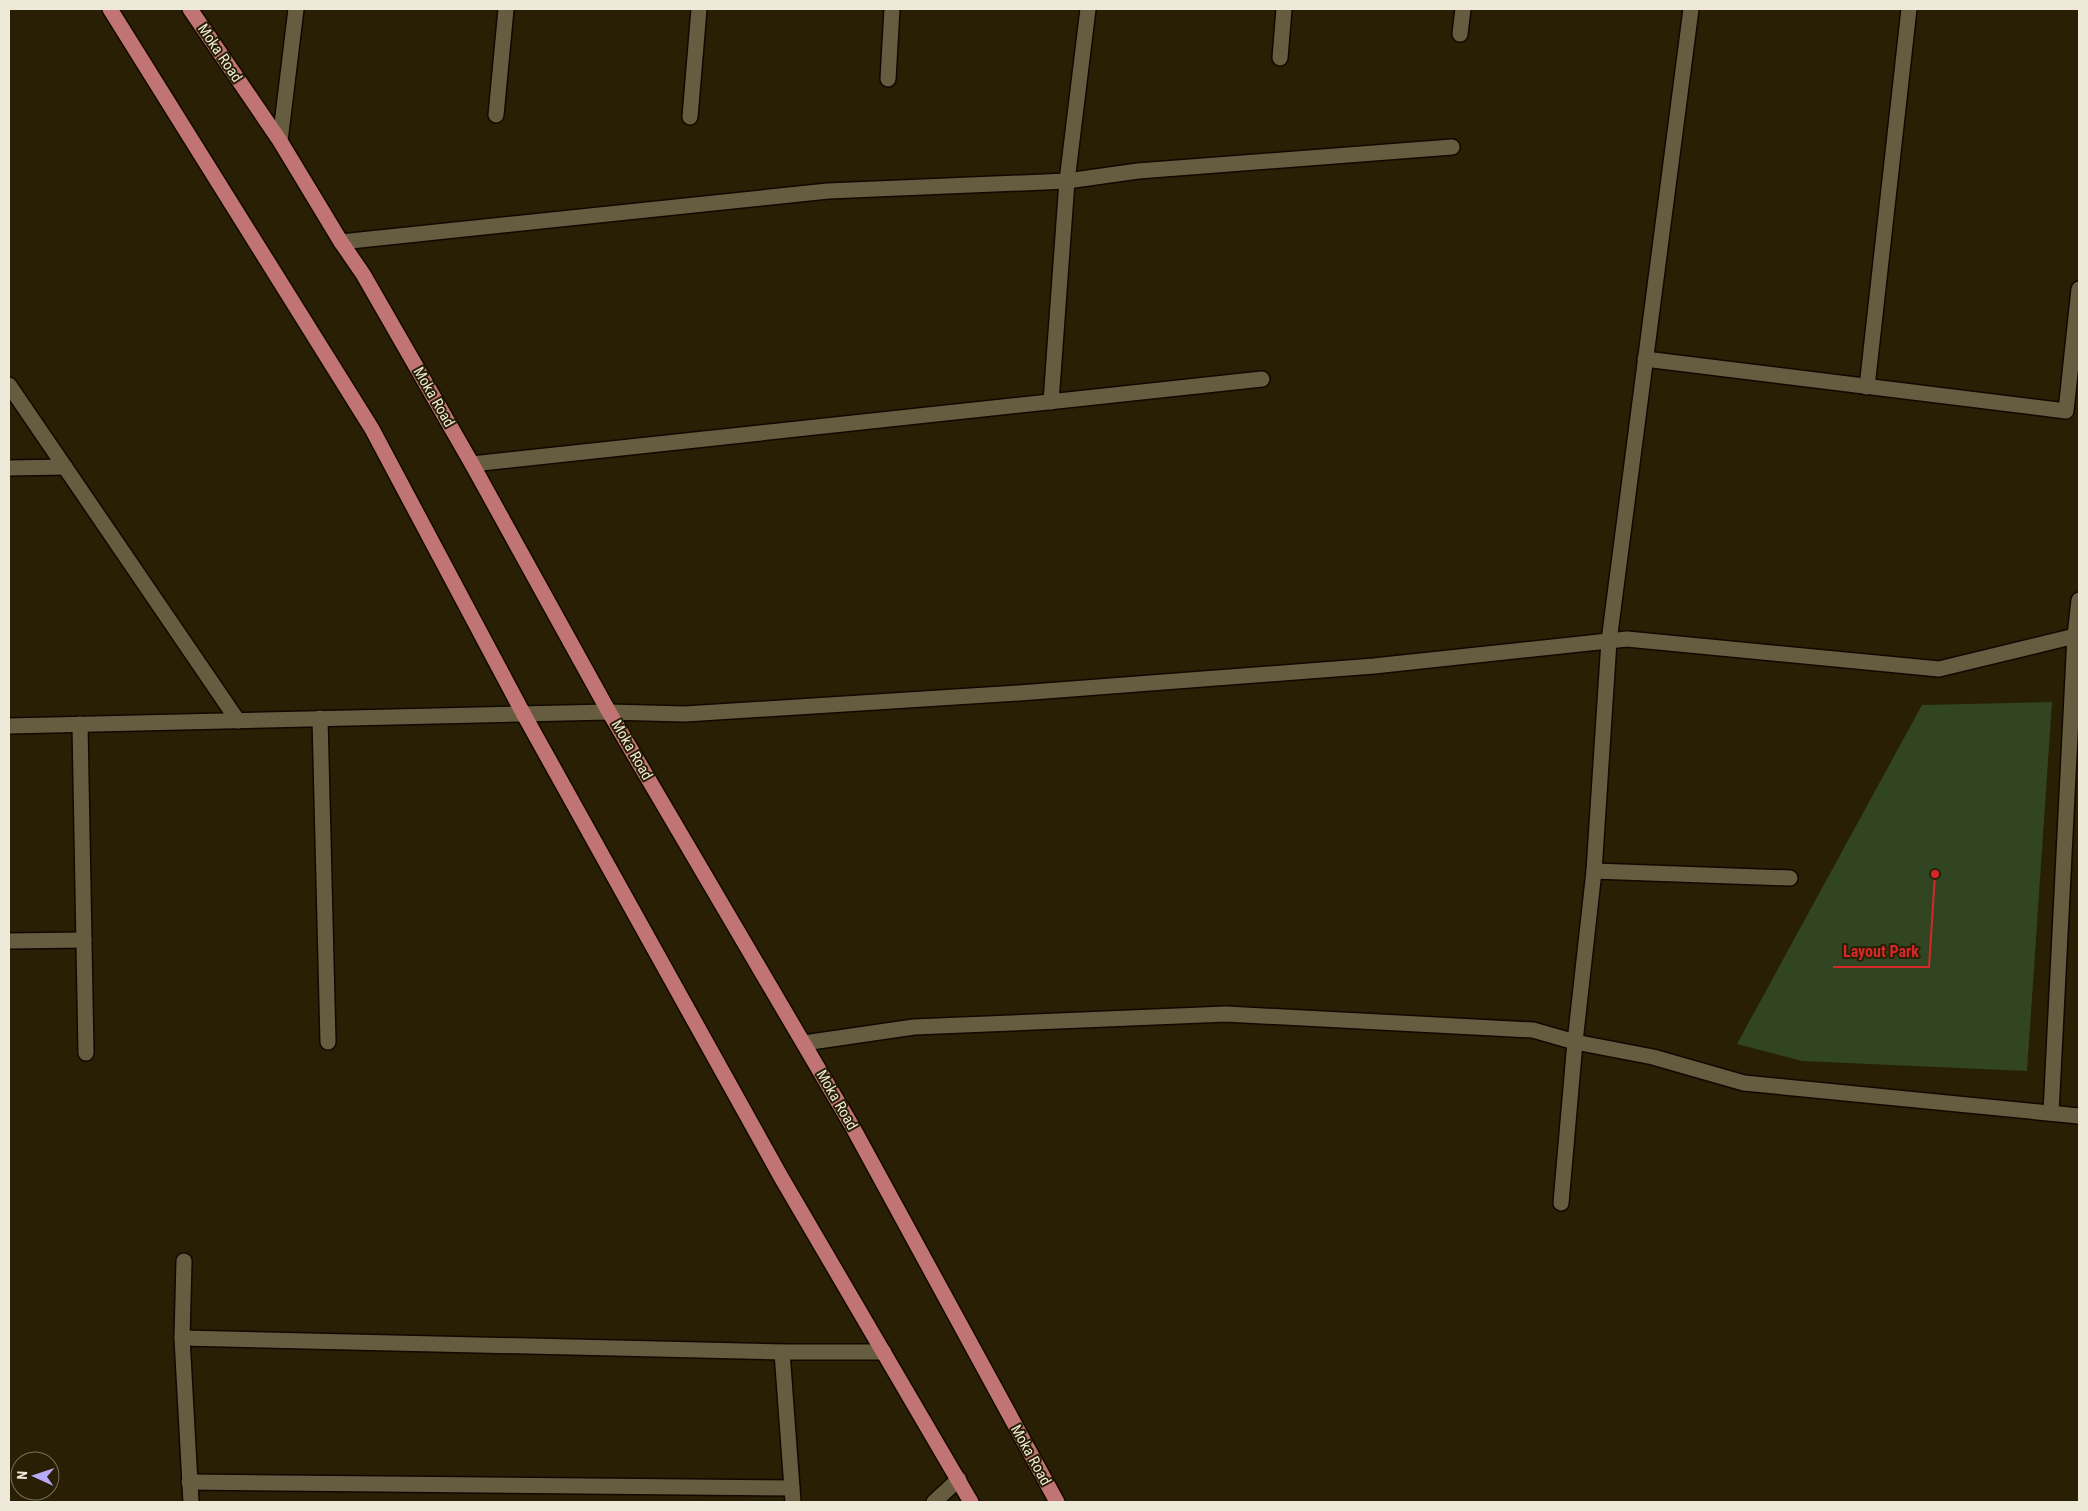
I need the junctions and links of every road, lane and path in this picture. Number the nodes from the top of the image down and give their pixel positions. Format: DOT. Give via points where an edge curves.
graph roads {
  1 [pos="110,9"];
  2 [pos="190,9"];
  3 [pos="296,9"];
  4 [pos="506,9"];
  5 [pos="699,9"];
  6 [pos="892,9"];
  7 [pos="1088,9"];
  8 [pos="1284,9"];
  9 [pos="1463,9"];
  10 [pos="1691,9"];
  11 [pos="1909,9"];
  12 [pos="1460,34"];
  13 [pos="1280,58"];
  14 [pos="888,80"];
  15 [pos="496,115"];
  16 [pos="690,117"];
  17 [pos="280,141"];
  18 [pos="1452,147"];
  19 [pos="1067,181"];
  20 [pos="341,242"];
  21 [pos="2079,289"];
  22 [pos="1645,359"];
  23 [pos="1262,379"];
  24 [pos="9,385"];
  25 [pos="1868,386"];
  26 [pos="1051,402"];
  27 [pos="472,464"];
  28 [pos="65,467"];
  29 [pos="9,468"];
  30 [pos="2079,600"];
  31 [pos="2076,636"];
  32 [pos="1609,641"];
  33 [pos="609,712"];
  34 [pos="523,713"];
  35 [pos="320,718"];
  36 [pos="238,721"];
  37 [pos="80,724"];
  38 [pos="9,726"];
  39 [pos="2072,841"];
  40 [pos="1594,870"];
  41 [pos="1790,878"];
  42 [pos="84,940"];
  43 [pos="9,941"];
  44 [pos="328,1042"];
  45 [pos="1575,1042"];
  46 [pos="804,1043"];
  47 [pos="86,1054"];
  48 [pos="2050,1113"];
  49 [pos="2079,1116"];
  50 [pos="1561,1203"];
  51 [pos="184,1261"];
  52 [pos="182,1338"];
  53 [pos="782,1352"];
  54 [pos="884,1352"];
  55 [pos="959,1479"];
  56 [pos="190,1482"];
  57 [pos="792,1495"];
  58 [pos="190,1502"];
  59 [pos="934,1502"];
  60 [pos="971,1502"];
  61 [pos="1057,1502"];
  1 -- 34 [label="main road" via="372,429"];
  2 -- 17 [label="main road, Moka Road"];
  3 -- 17 [label="street"];
  4 -- 15 [label="street"];
  5 -- 16 [label="street"];
  6 -- 14 [label="street"];
  7 -- 19 [label="street"];
  8 -- 13 [label="street"];
  9 -- 12 [label="street"];
  10 -- 22 [label="street"];
  11 -- 25 [label="street"];
  17 -- 20 [label="main road, Moka Road"];
  18 -- 19 [label="street" via="1138,171"];
  19 -- 20 [label="street" via="828,191"];
  19 -- 26 [label="street"];
  20 -- 27 [label="main road, Moka Road" via="363,274"];
  21 -- 25 [label="street" via="2066,410"];
  22 -- 25 [label="street"];
  22 -- 32 [label="street"];
  23 -- 26 [label="street"];
  24 -- 28 [label="street"];
  26 -- 27 [label="street"];
  27 -- 33 [label="main road, Moka Road"];
  28 -- 29 [label="street"];
  28 -- 36 [label="street"];
  30 -- 31 [label="street"];
  31 -- 32 [label="street" via="1939,669 1627,639"];
  31 -- 39 [label="street"];
  32 -- 33 [label="street" via="1374,666 1019,693 685,714"];
  32 -- 40 [label="street"];
  33 -- 34 [label="street"];
  33 -- 46 [label="main road, Moka Road"];
  34 -- 35 [label="street"];
  34 -- 54 [label="main road" via="780,1177"];
  35 -- 36 [label="street"];
  35 -- 44 [label="street"];
  36 -- 37 [label="street"];
  37 -- 38 [label="street"];
  37 -- 42 [label="street"];
  39 -- 48 [label="street"];
  40 -- 41 [label="street"];
  40 -- 45 [label="street"];
  42 -- 43 [label="street"];
  42 -- 47 [label="street"];
  45 -- 46 [label="street" via="1533,1030 1226,1014 914,1027"];
  45 -- 48 [label="street" via="1653,1057 1744,1083"];
  45 -- 50 [label="street"];
  46 -- 61 [label="main road, Moka Road"];
  48 -- 49 [label="street"];
  51 -- 52 [label="street"];
  52 -- 53 [label="street"];
  52 -- 56 [label="street"];
  53 -- 54 [label="street"];
  53 -- 57 [label="street"];
  54 -- 55 [label="main road"];
  55 -- 59 [label="street"];
  55 -- 60 [label="main road"];
  56 -- 57 [label="street"];
  56 -- 58 [label="street"];
}
